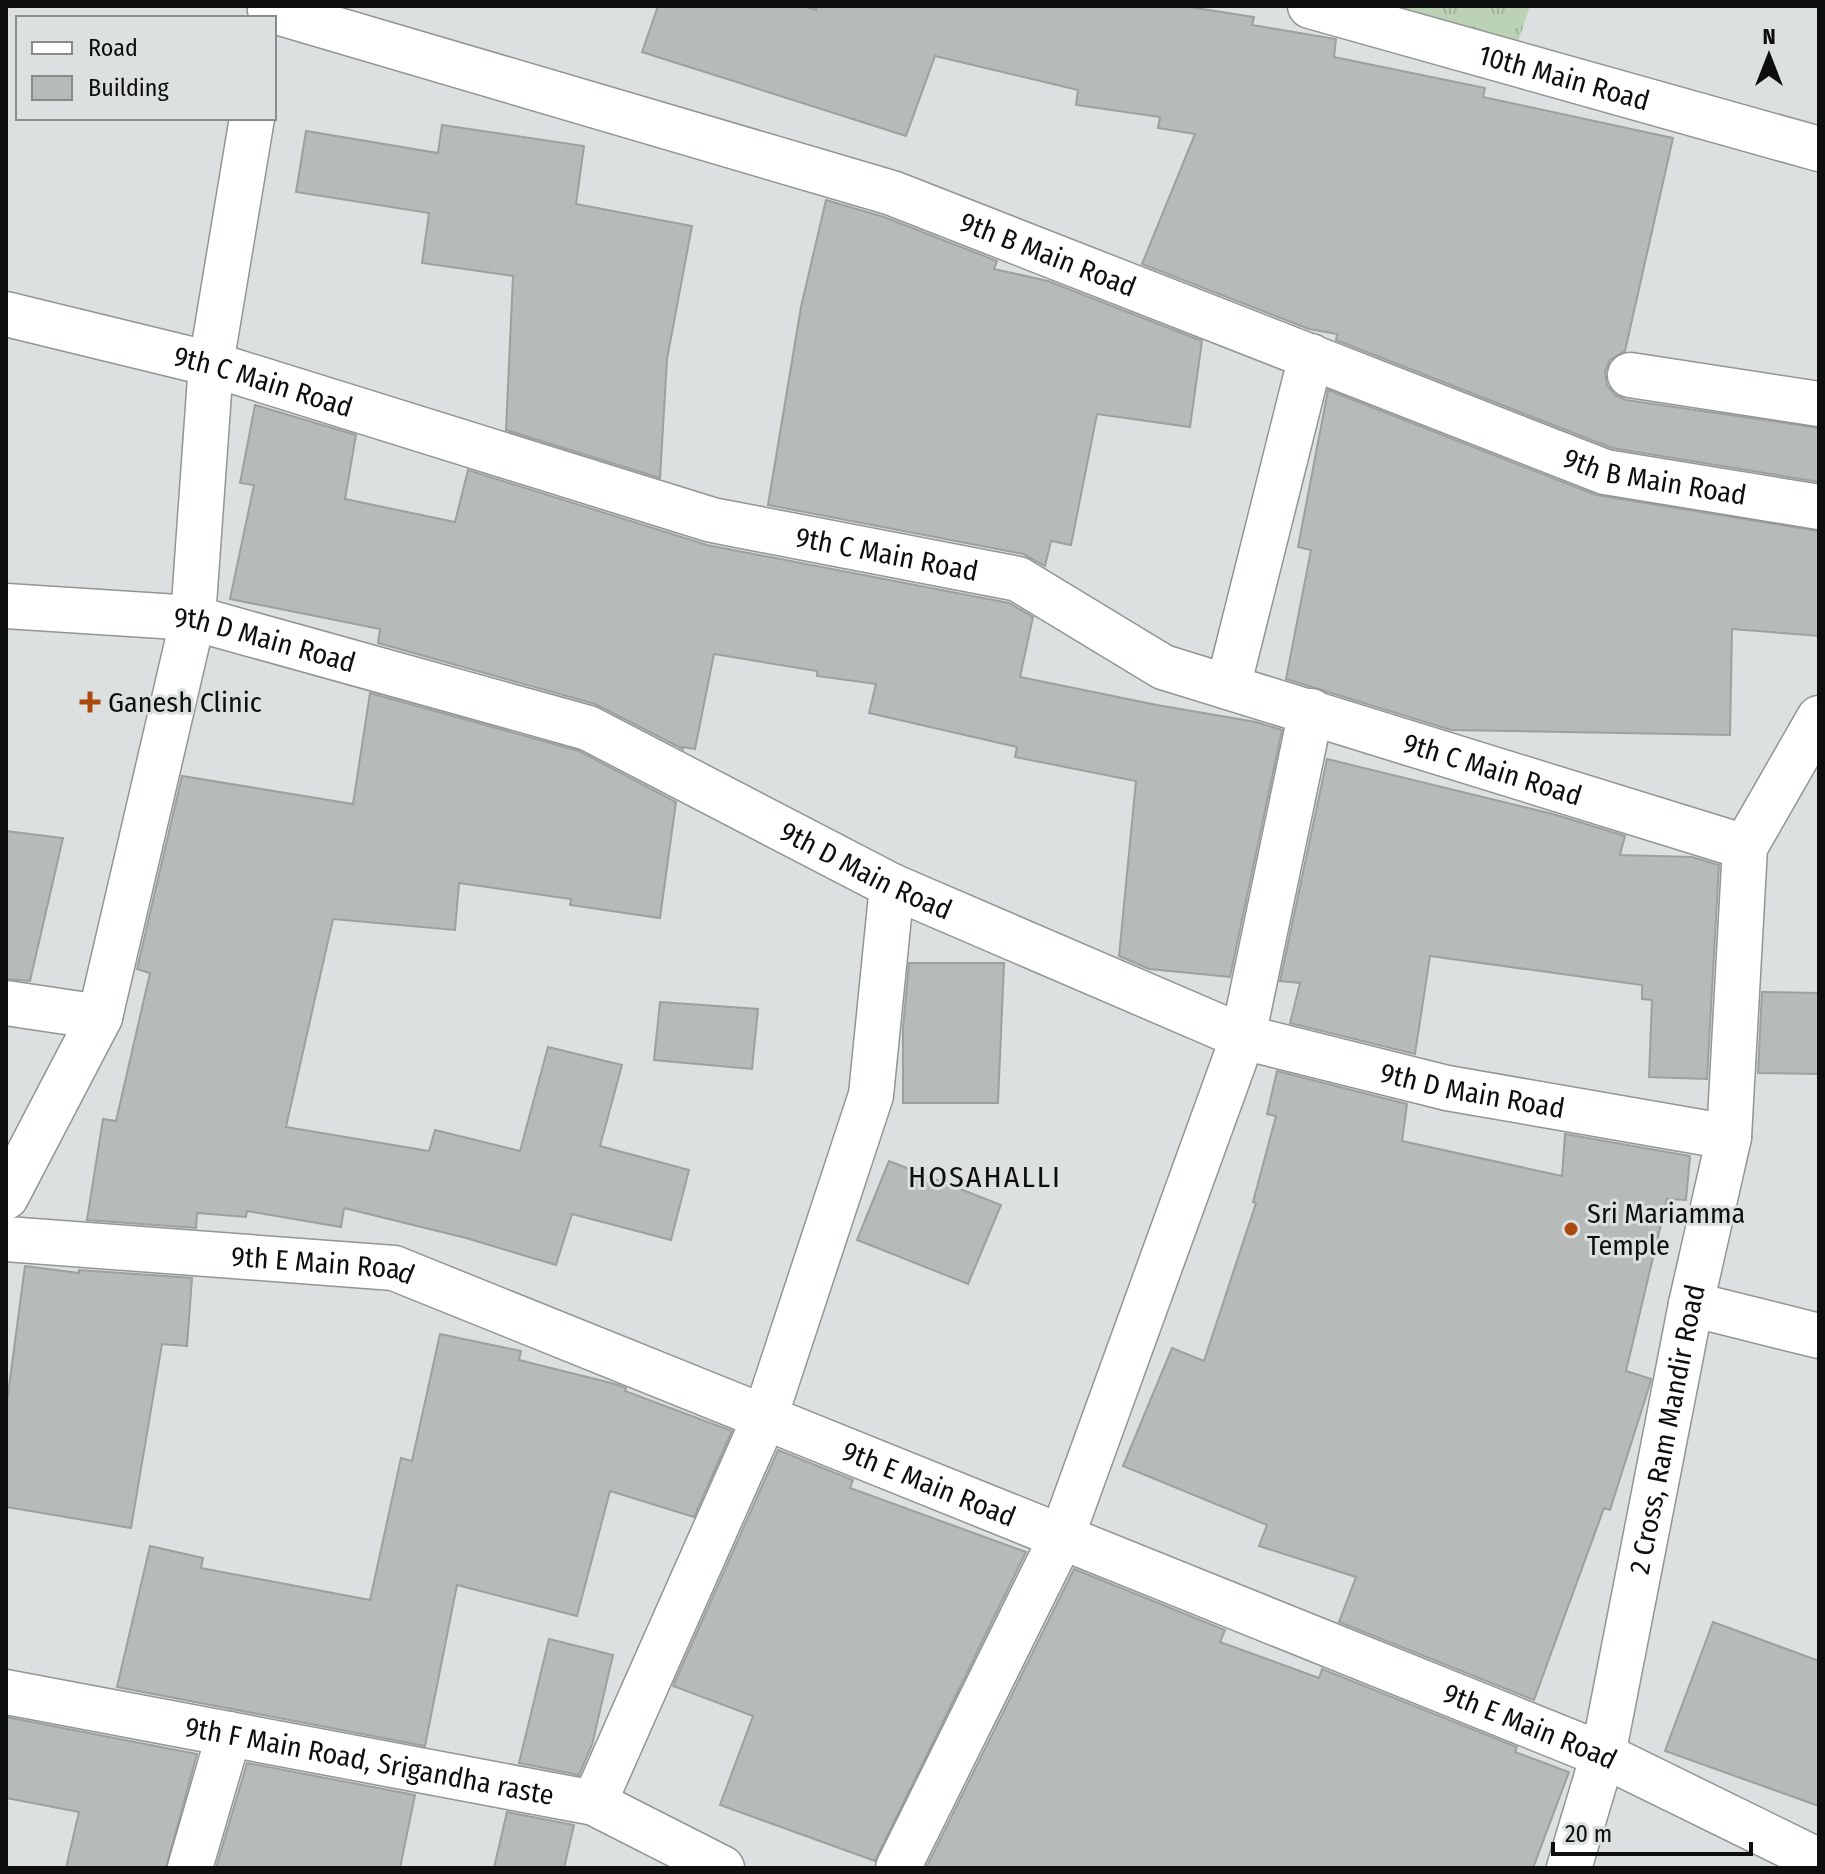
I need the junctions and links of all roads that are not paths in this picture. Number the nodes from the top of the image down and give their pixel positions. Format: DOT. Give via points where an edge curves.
graph roads {
  1 [pos="1310,6"];
  2 [pos="270,11"];
  3 [pos="252,120"];
  4 [pos="1819,149"];
  5 [pos="6,314"];
  6 [pos="1311,356"];
  7 [pos="211,364"];
  8 [pos="1630,375"];
  9 [pos="1819,404"];
  10 [pos="1819,507"];
  11 [pos="6,606"];
  12 [pos="193,618"];
  13 [pos="1228,687"];
  14 [pos="1311,711"];
  15 [pos="1819,718"];
  16 [pos="1745,847"];
  17 [pos="892,886"];
  18 [pos="6,1003"];
  19 [pos="100,1017"];
  20 [pos="1243,1037"];
  21 [pos="1729,1137"];
  22 [pos="6,1197"];
  23 [pos="6,1239"];
  24 [pos="1691,1304"];
  25 [pos="1819,1336"];
  26 [pos="765,1417"];
  27 [pos="1062,1536"];
  28 [pos="6,1692"];
  29 [pos="229,1734"];
  30 [pos="1603,1755"];
  31 [pos="594,1803"];
  32 [pos="1819,1861"];
  33 [pos="190,1868"];
  34 [pos="722,1868"];
  35 [pos="898,1868"];
  36 [pos="1569,1868"];
  1 -- 4 [label="street, 10th Main Road"];
  2 -- 6 [label="street, 9th B Main Road" via="892,193"];
  3 -- 7 [label="street"];
  5 -- 7 [label="street, 9th C Main Road"];
  6 -- 10 [label="street, 9th B Main Road" via="1605,472"];
  6 -- 13 [label="street"];
  7 -- 12 [label="street"];
  7 -- 13 [label="street, 9th C Main Road" via="712,520 1018,579 1163,667"];
  8 -- 9 [label="street"];
  11 -- 12 [label="street, 9th D Main Road"];
  12 -- 17 [label="street, 9th D Main Road" via="588,728"];
  12 -- 19 [label="street"];
  13 -- 14 [label="street, 9th C Main Road"];
  14 -- 16 [label="street, 9th C Main Road"];
  14 -- 20 [label="street"];
  15 -- 16 [label="street, 2 Cross, Ram Mandir Road"];
  16 -- 21 [label="street, 2 Cross, Ram Mandir Road"];
  17 -- 20 [label="street, 9th D Main Road"];
  17 -- 26 [label="street" via="871,1095"];
  18 -- 19 [label="street"];
  19 -- 22 [label="street"];
  20 -- 21 [label="street, 9th D Main Road" via="1447,1088"];
  20 -- 27 [label="street"];
  21 -- 24 [label="street, 2 Cross, Ram Mandir Road"];
  23 -- 26 [label="street, 9th E Main Road" via="394,1268"];
  24 -- 25 [label="street"];
  24 -- 30 [label="street, 2 Cross, Ram Mandir Road"];
  26 -- 27 [label="street, 9th E Main Road"];
  26 -- 31 [label="street"];
  27 -- 30 [label="street, 9th E Main Road"];
  27 -- 35 [label="street"];
  28 -- 29 [label="street, 9th F Main Road, Srigandha raste"];
  29 -- 31 [label="street, 9th F Main Road, Srigandha raste"];
  29 -- 33 [label="street"];
  30 -- 32 [label="street, 9th E Main Road"];
  30 -- 36 [label="street, 2 Cross, Ram Mandir Road"];
  31 -- 34 [label="street, 9th F Main Road, Srigandha raste"];
}
